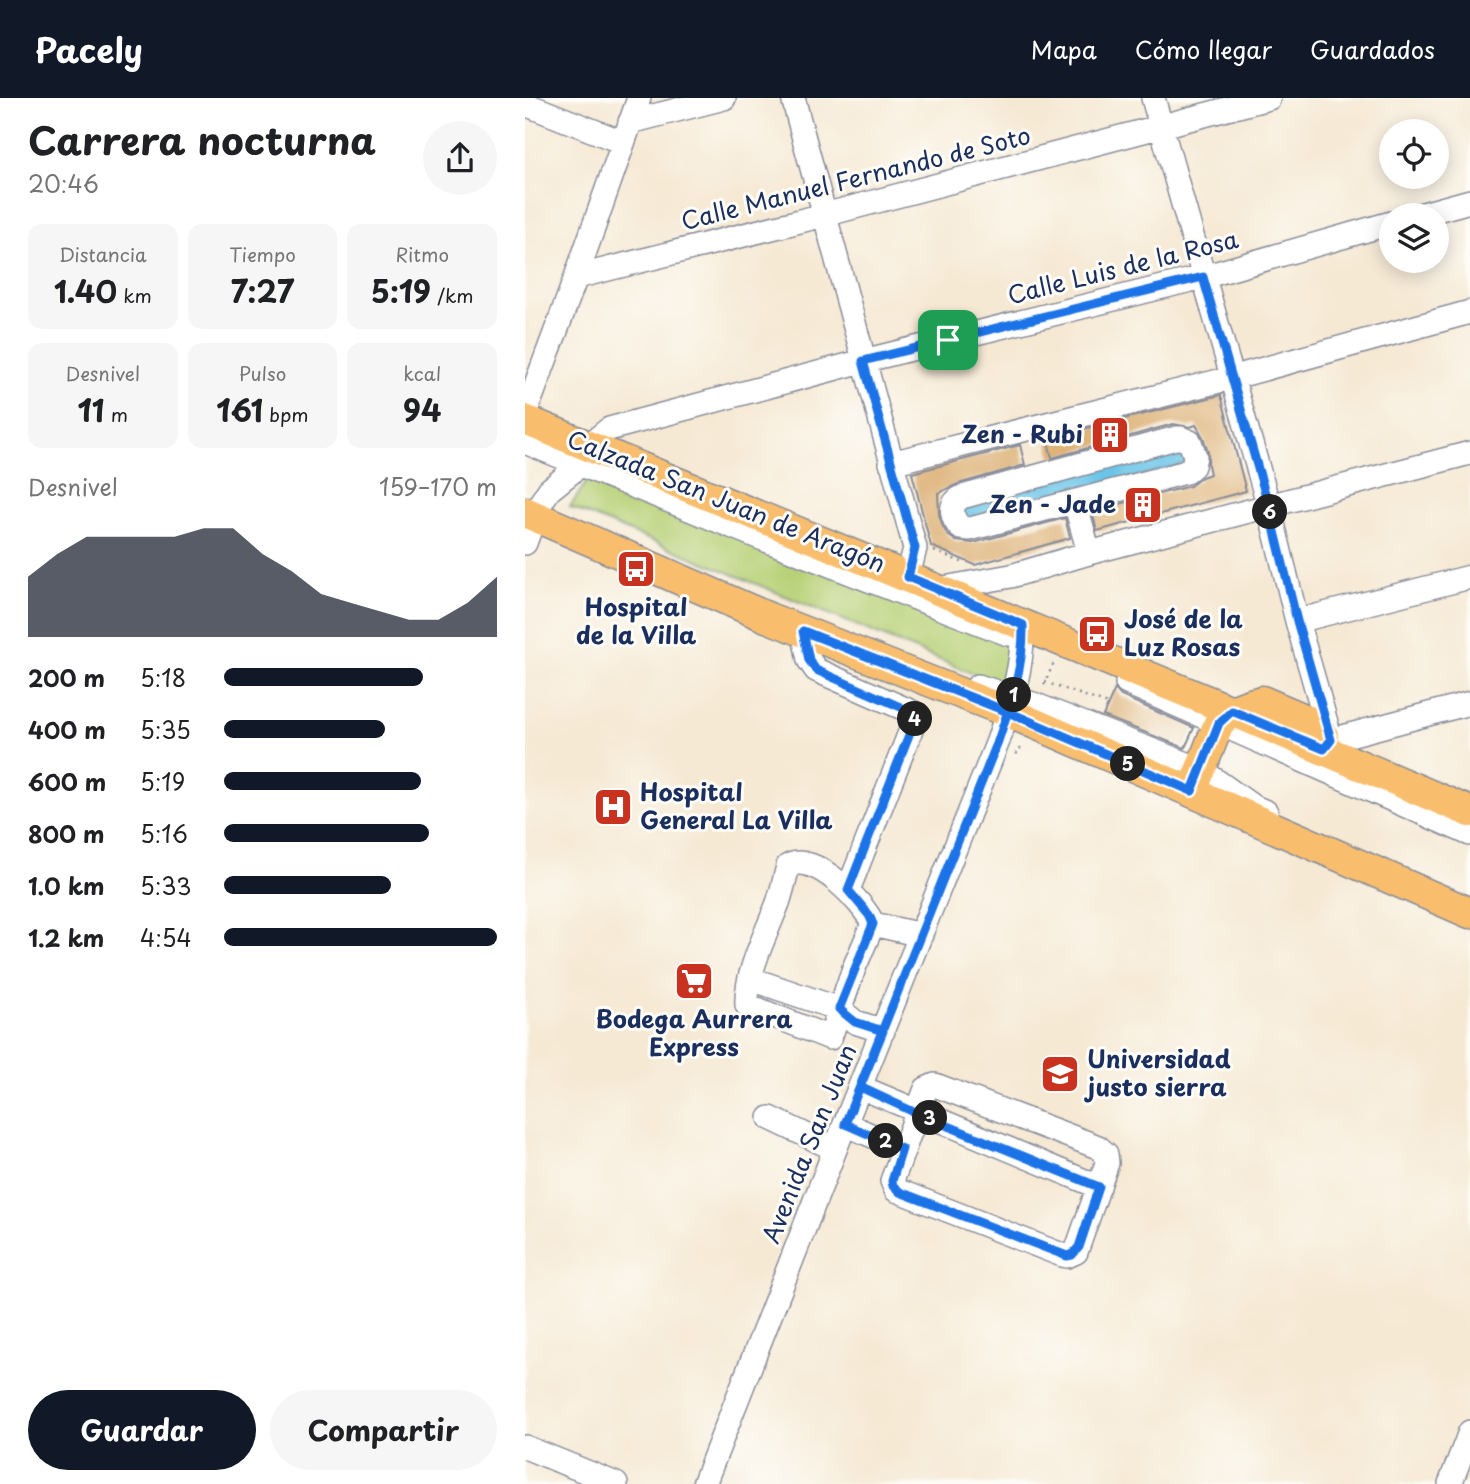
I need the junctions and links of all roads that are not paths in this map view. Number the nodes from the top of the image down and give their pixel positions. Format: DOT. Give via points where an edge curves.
graph roads {
  1 [pos="639,98"];
  2 [pos="724,98"];
  3 [pos="793,98"];
  4 [pos="1153,98"];
  5 [pos="1269,98"];
  6 [pos="525,104"];
  7 [pos="1161,127"];
  8 [pos="626,132"];
  9 [pos="1470,201"];
  10 [pos="1449,207"];
  11 [pos="824,215"];
  12 [pos="1379,226"];
  13 [pos="576,277"];
  14 [pos="1203,277"];
  15 [pos="1470,312"];
  16 [pos="863,361"];
  17 [pos="1231,378"];
  18 [pos="525,414"];
  19 [pos="525,420"];
  20 [pos="525,442"];
  21 [pos="1470,453"];
  22 [pos="584,456"];
  23 [pos="891,463"];
  24 [pos="1075,502"];
  25 [pos="1269,507"];
  26 [pos="530,516"];
  27 [pos="1089,553"];
  28 [pos="908,577"];
  29 [pos="1470,577"];
  30 [pos="938,589"];
  31 [pos="1297,621"];
  32 [pos="803,631"];
  33 [pos="1023,632"];
  34 [pos="1470,703"];
  35 [pos="1010,705"];
  36 [pos="1225,717"];
  37 [pos="1327,745"];
  38 [pos="1196,780"];
  39 [pos="1470,811"];
  40 [pos="1470,834"];
  41 [pos="848,890"];
  42 [pos="1470,899"];
  43 [pos="1470,913"];
  44 [pos="873,924"];
  45 [pos="921,935"];
  46 [pos="839,1009"];
  47 [pos="883,1031"];
  48 [pos="860,1087"];
  49 [pos="916,1113"];
  50 [pos="770,1118"];
  51 [pos="845,1124"];
  52 [pos="835,1149"];
  53 [pos="902,1149"];
  54 [pos="1099,1187"];
  55 [pos="1470,1432"];
  56 [pos="525,1447"];
  57 [pos="616,1484"];
  58 [pos="704,1484"];
  59 [pos="1450,1484"];
  1 -- 8 [label="street"];
  2 -- 8 [label="street"];
  3 -- 11 [label="street"];
  4 -- 7 [label="street"];
  5 -- 7 [label="street, Calle Manuel Fernando de Soto"];
  6 -- 8 [label="street"];
  7 -- 11 [label="street, Calle Manuel Fernando de Soto"];
  7 -- 14 [label="street"];
  8 -- 13 [label="street"];
  9 -- 10 [label="street"];
  11 -- 13 [label="street, Calle Manuel Fernando de Soto"];
  11 -- 16 [label="street"];
  12 -- 14 [label="street, Calle Luis de la Rosa"];
  13 -- 18 [label="street"];
  14 -- 16 [label="street, Calle Luis de la Rosa"];
  14 -- 17 [label="street"];
  15 -- 17 [label="street"];
  16 -- 22 [label="street, Calle Luis de la Rosa" via="609,429"];
  16 -- 23 [label="street"];
  17 -- 23 [label="street"];
  17 -- 25 [label="street"];
  19 -- 22 [label="main road, Calzada San Juan de Aragón"];
  20 -- 22 [label="street"];
  21 -- 25 [label="street"];
  22 -- 26 [label="street, Calle Luis de la Rosa"];
  22 -- 28 [label="main road, Calzada San Juan de Aragón"];
  22 -- 33 [label="street"];
  23 -- 28 [label="street" via="915,548"];
  24 -- 24 [label="street" via="970,529 961,528 953,512 954,503 962,497 1176,438 1190,442 1195,461 1190,469"];
  24 -- 27 [label="street"];
  25 -- 27 [label="street"];
  25 -- 31 [label="street"];
  26 -- 32 [label="main road"];
  26 -- 35 [label="street"];
  27 -- 30 [label="street" via="1010,576"];
  28 -- 30 [label="main road, Calzada San Juan de Aragón"];
  29 -- 31 [label="street"];
  30 -- 33 [label="main road, Calzada San Juan de Aragón"];
  31 -- 37 [label="street"];
  32 -- 35 [label="main road"];
  32 -- 41 [label="street" via="816,670 916,717"];
  33 -- 35 [label="street, Avenida San Juan" via="1022,659"];
  33 -- 36 [label="main road, Calzada San Juan de Aragón"];
  34 -- 37 [label="street"];
  35 -- 38 [label="main road"];
  35 -- 45 [label="street, Avenida San Juan"];
  36 -- 37 [label="main road" via="1262,701 1316,724"];
  36 -- 38 [label="main road"];
  36 -- 40 [label="street"];
  37 -- 39 [label="main road"];
  38 -- 42 [label="street"];
  38 -- 43 [label="main road"];
  41 -- 44 [label="street"];
  41 -- 46 [label="street" via="800,862 788,866 751,979"];
  44 -- 45 [label="street"];
  44 -- 46 [label="street"];
  45 -- 47 [label="street, Avenida San Juan"];
  46 -- 47 [label="street" via="855,1022"];
  47 -- 48 [label="street, Avenida San Juan"];
  48 -- 49 [label="street"];
  48 -- 51 [label="street, Avenida San Juan"];
  49 -- 53 [label="street"];
  49 -- 54 [label="street"];
  49 -- 54 [label="street" via="926,1089 935,1085 1098,1147 1107,1158"];
  50 -- 52 [label="street"];
  51 -- 52 [label="street, Avenida San Juan"];
  51 -- 53 [label="street"];
  52 -- 58 [label="street, Avenida San Juan"];
  53 -- 54 [label="street" via="892,1181 900,1192 1067,1256 1079,1247"];
  55 -- 59 [label="street"];
  56 -- 57 [label="street"];
}
